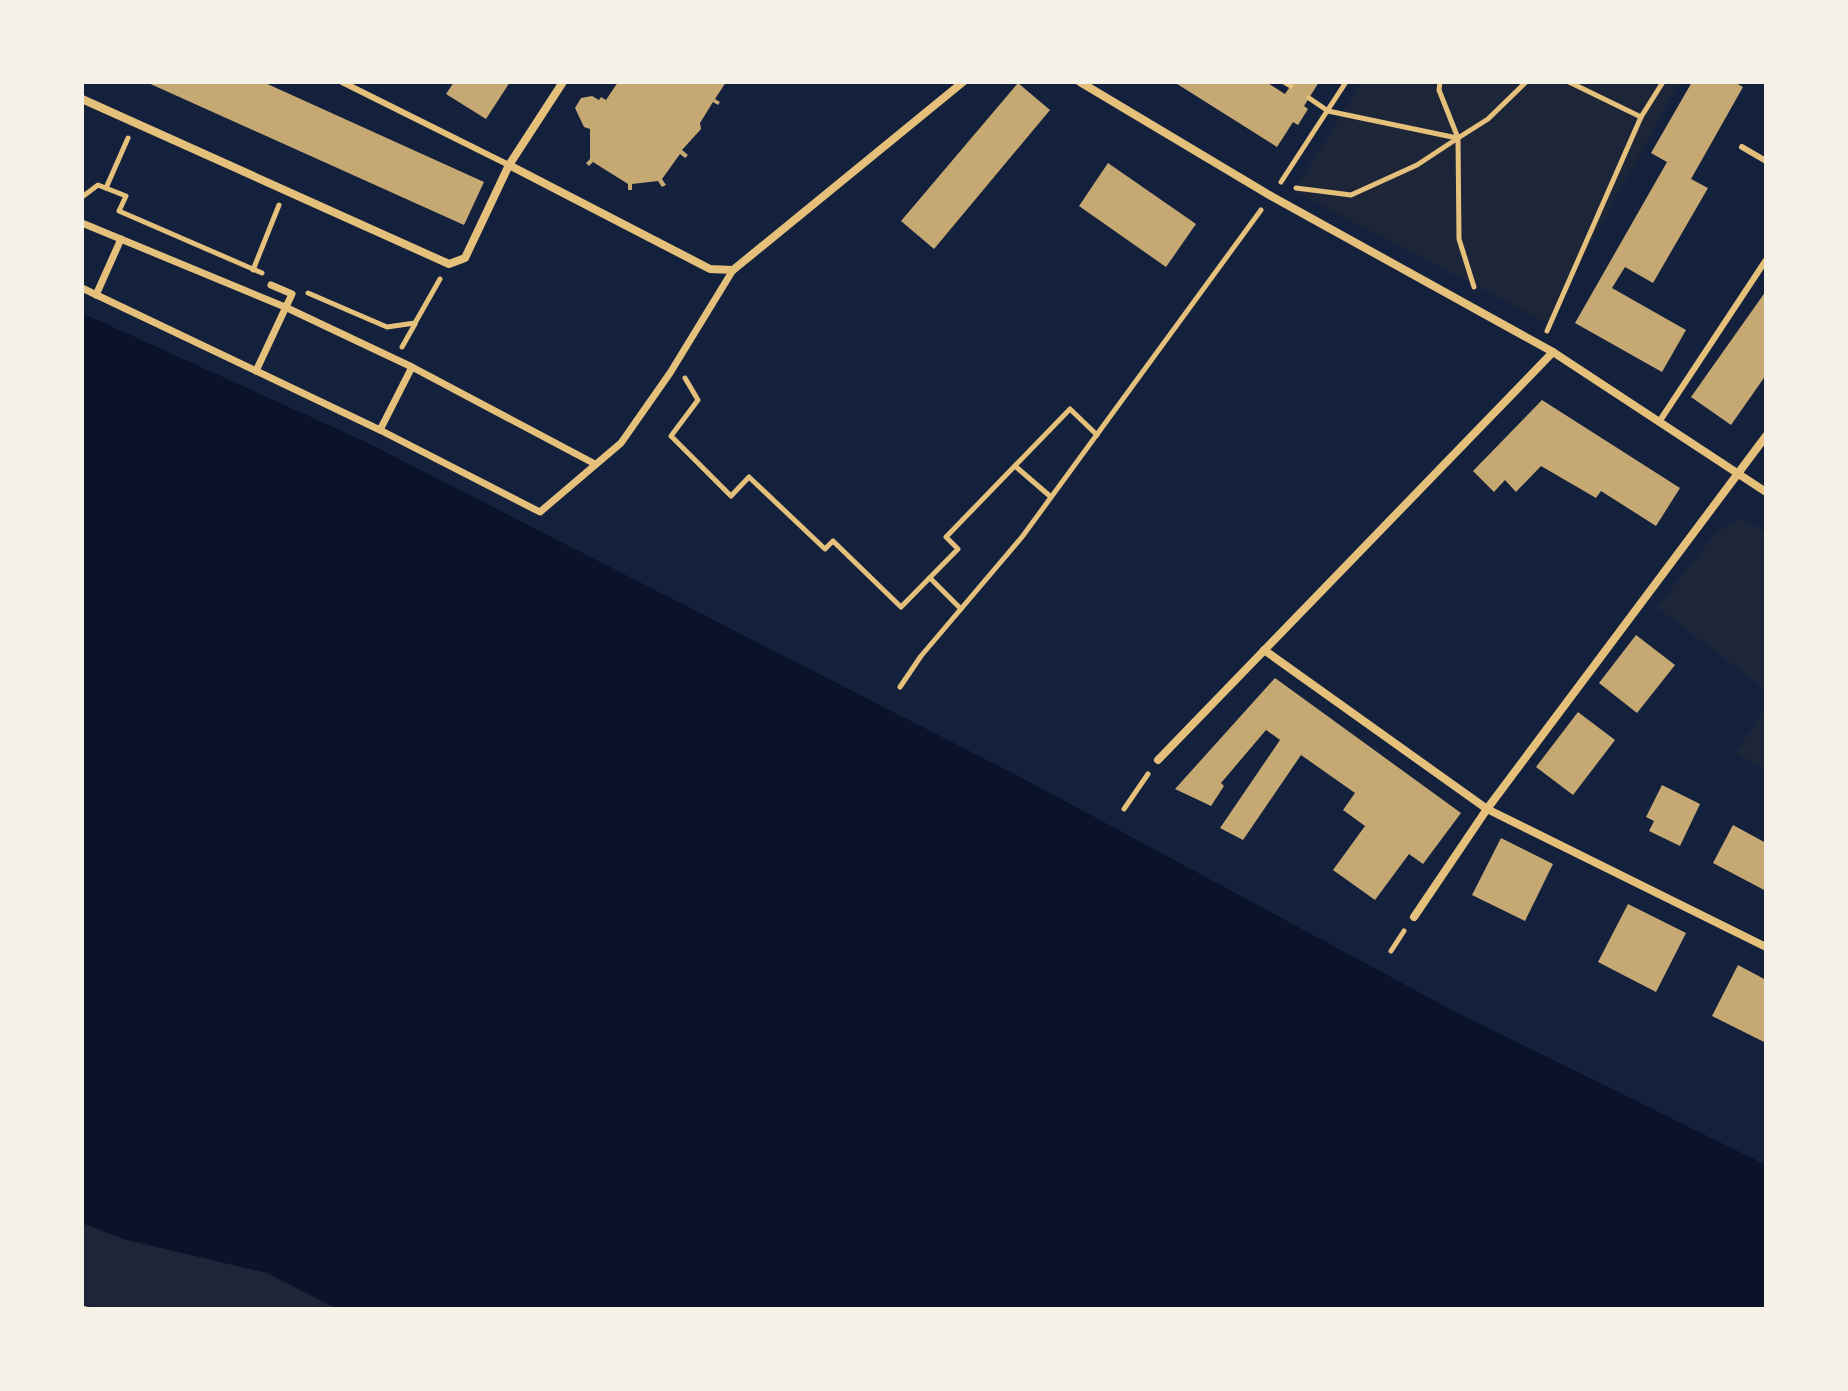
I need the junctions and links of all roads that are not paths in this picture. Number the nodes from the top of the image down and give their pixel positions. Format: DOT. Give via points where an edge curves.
graph roads {
  1 [pos="342,82"];
  2 [pos="563,82"];
  3 [pos="963,82"];
  4 [pos="1080,82"];
  5 [pos="82,99"];
  6 [pos="1742,147"];
  7 [pos="1766,161"];
  8 [pos="509,165"];
  9 [pos="82,223"];
  10 [pos="121,239"];
  11 [pos="1766,260"];
  12 [pos="733,270"];
  13 [pos="271,285"];
  14 [pos="82,288"];
  15 [pos="96,295"];
  16 [pos="285,307"];
  17 [pos="1553,352"];
  18 [pos="412,367"];
  19 [pos="256,371"];
  20 [pos="1659,422"];
  21 [pos="380,430"];
  22 [pos="1766,436"];
  23 [pos="595,464"];
  24 [pos="1738,474"];
  25 [pos="1766,492"];
  26 [pos="1264,650"];
  27 [pos="1158,760"];
  28 [pos="1487,809"];
  29 [pos="1414,917"];
  30 [pos="1766,947"];
  1 -- 8 [label="lane"];
  2 -- 8 [label="street"];
  3 -- 12 [label="street"];
  4 -- 17 [label="street" via="1271,196"];
  5 -- 8 [label="street" via="449,264 465,258"];
  6 -- 7 [label="lane"];
  8 -- 12 [label="street" via="710,269"];
  9 -- 10 [label="street"];
  10 -- 15 [label="street"];
  10 -- 16 [label="street"];
  11 -- 20 [label="lane"];
  12 -- 23 [label="street" via="621,443"];
  13 -- 16 [label="street" via="292,294"];
  14 -- 15 [label="street"];
  15 -- 19 [label="street"];
  16 -- 18 [label="street"];
  16 -- 19 [label="street"];
  17 -- 20 [label="street"];
  17 -- 26 [label="street"];
  18 -- 21 [label="street"];
  18 -- 23 [label="street"];
  19 -- 21 [label="street"];
  20 -- 24 [label="street"];
  21 -- 23 [label="street" via="540,512"];
  22 -- 24 [label="street"];
  24 -- 25 [label="street"];
  24 -- 28 [label="street"];
  26 -- 27 [label="street"];
  26 -- 28 [label="street"];
  28 -- 29 [label="street"];
  28 -- 30 [label="street"];
}
